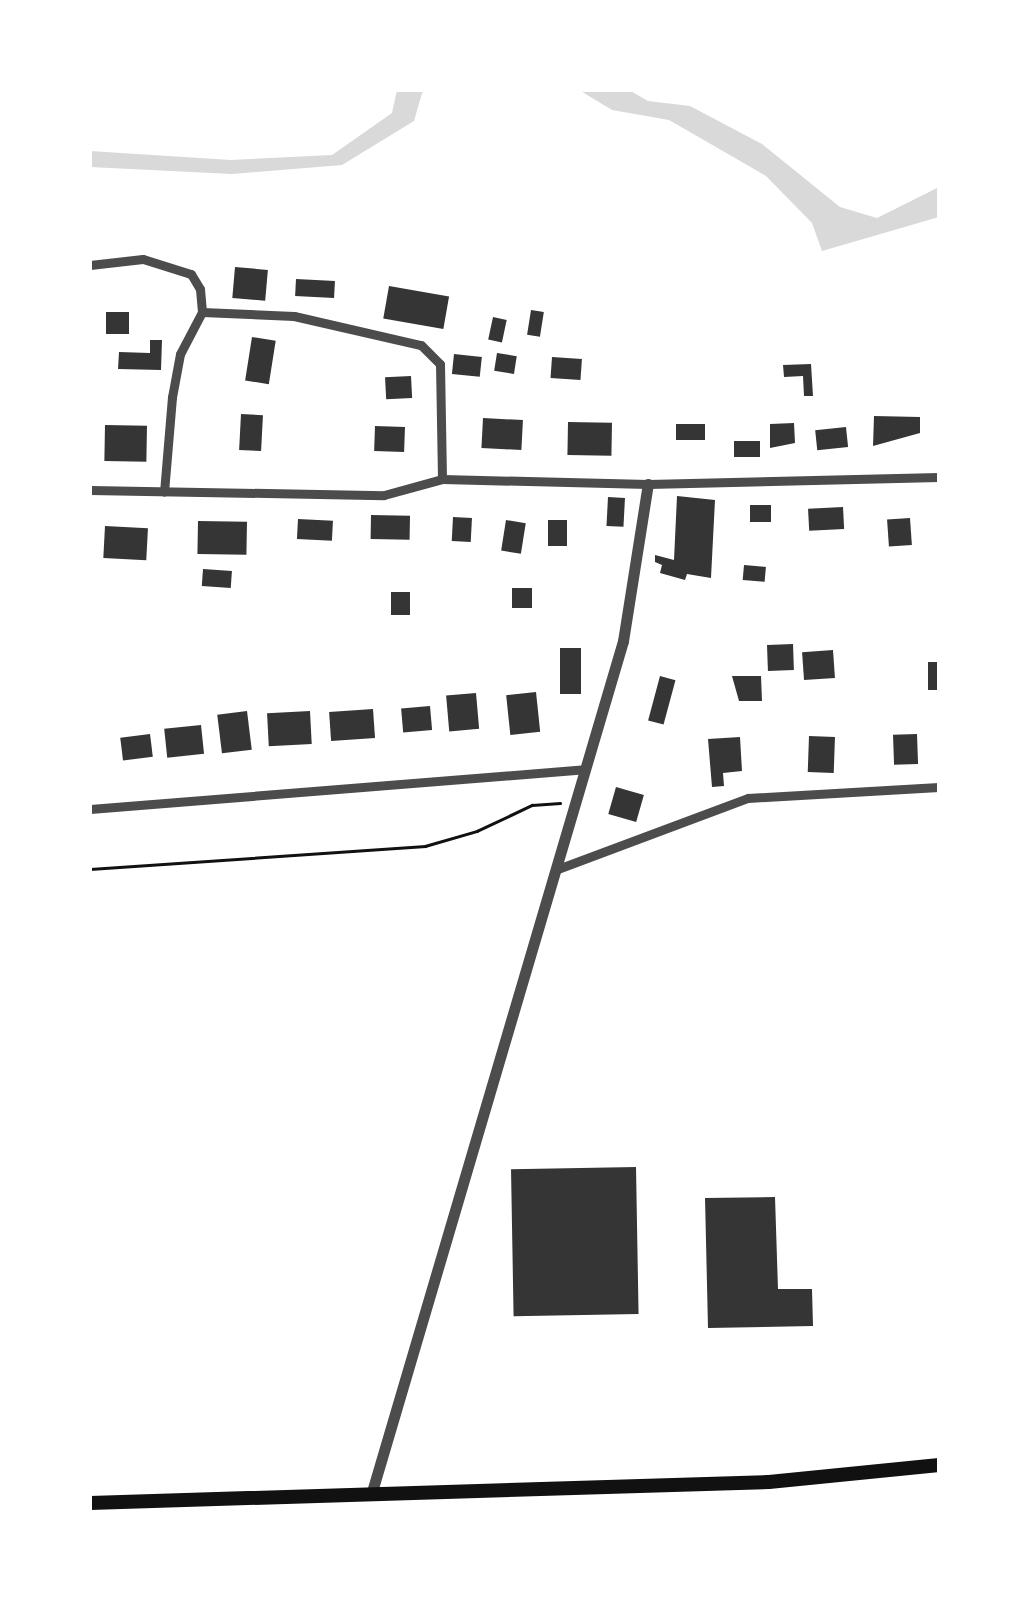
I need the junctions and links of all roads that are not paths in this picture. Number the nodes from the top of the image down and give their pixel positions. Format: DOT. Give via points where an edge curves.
graph roads {
  1 [pos="90,265"];
  2 [pos="202,312"];
  3 [pos="939,477"];
  4 [pos="442,479"];
  5 [pos="648,484"];
  6 [pos="90,490"];
  7 [pos="164,492"];
  8 [pos="584,769"];
  9 [pos="939,787"];
  10 [pos="90,810"];
  11 [pos="555,870"];
  12 [pos="939,1464"];
  13 [pos="372,1494"];
  14 [pos="90,1503"];
  1 -- 2 [label="street" via="143,259 176,267 200,288"];
  2 -- 4 [label="street" via="294,316 421,345 440,364"];
  2 -- 7 [label="street" via="180,354"];
  3 -- 5 [label="street"];
  4 -- 5 [label="street"];
  4 -- 7 [label="street" via="384,495"];
  5 -- 8 [label="street" via="623,641"];
  6 -- 7 [label="street"];
  8 -- 10 [label="street"];
  8 -- 11 [label="street"];
  9 -- 11 [label="street" via="748,798"];
  11 -- 13 [label="street"];
  12 -- 13 [label="main road" via="769,1482"];
  13 -- 14 [label="main road"];
}
